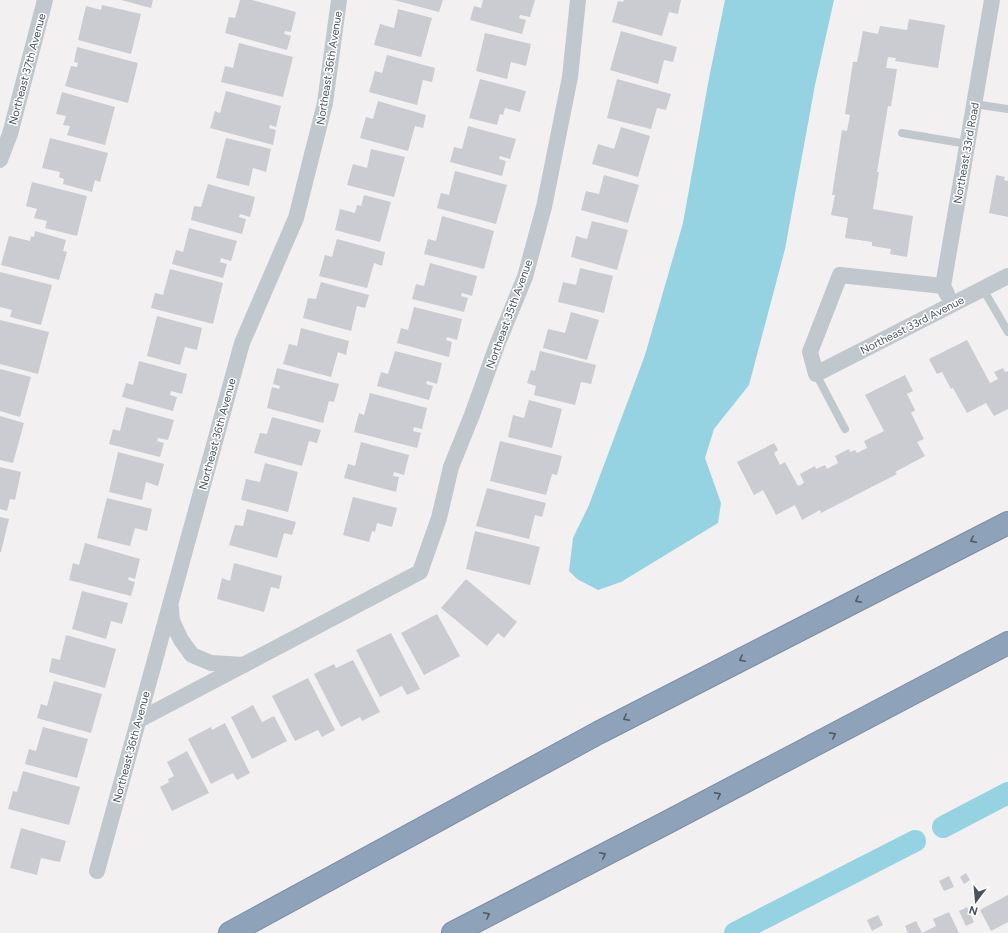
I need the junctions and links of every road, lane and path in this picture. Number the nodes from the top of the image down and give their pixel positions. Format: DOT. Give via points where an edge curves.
graph roads {
  1 [pos="45,0"];
  2 [pos="339,0"];
  3 [pos="578,0"];
  4 [pos="992,0"];
  5 [pos="974,104"];
  6 [pos="1008,110"];
  7 [pos="902,133"];
  8 [pos="967,144"];
  9 [pos="0,160"];
  10 [pos="1008,276"];
  11 [pos="943,286"];
  12 [pos="983,289"];
  13 [pos="953,304"];
  14 [pos="1008,332"];
  15 [pos="816,374"];
  16 [pos="845,429"];
  17 [pos="1007,524"];
  18 [pos="171,603"];
  19 [pos="1008,643"];
  20 [pos="244,665"];
  21 [pos="139,720"];
  22 [pos="97,871"];
  23 [pos="230,933"];
  24 [pos="453,933"];
  1 -- 9 [label="street, Northeast 37th Avenue" via="10,134"];
  2 -- 18 [label="street, Northeast 36th Avenue" via="325,103 296,218 242,343"];
  3 -- 20 [label="street, Northeast 35th Avenue" via="570,77 544,207 525,277 451,466 439,518 420,572"];
  4 -- 5 [label="street, Northeast 33rd Road"];
  5 -- 6 [label="lane"];
  5 -- 8 [label="street, Northeast 33rd Road"];
  7 -- 8 [label="lane"];
  8 -- 11 [label="street, Northeast 33rd Road"];
  10 -- 12 [label="street, Northeast 33rd Avenue"];
  11 -- 13 [label="street"];
  11 -- 15 [label="street" via="840,275 810,352"];
  12 -- 13 [label="street, Northeast 33rd Avenue"];
  12 -- 14 [label="lane"];
  13 -- 15 [label="street, Northeast 33rd Avenue"];
  15 -- 16 [label="lane"];
  17 -- 23 [label="highway, one-way" via="598,733"];
  18 -- 20 [label="street" via="172,621 192,655 211,663"];
  18 -- 21 [label="street, Northeast 36th Avenue"];
  24 -- 19 [label="highway, one-way"];
  20 -- 21 [label="street"];
  21 -- 22 [label="street, Northeast 36th Avenue"];
}
